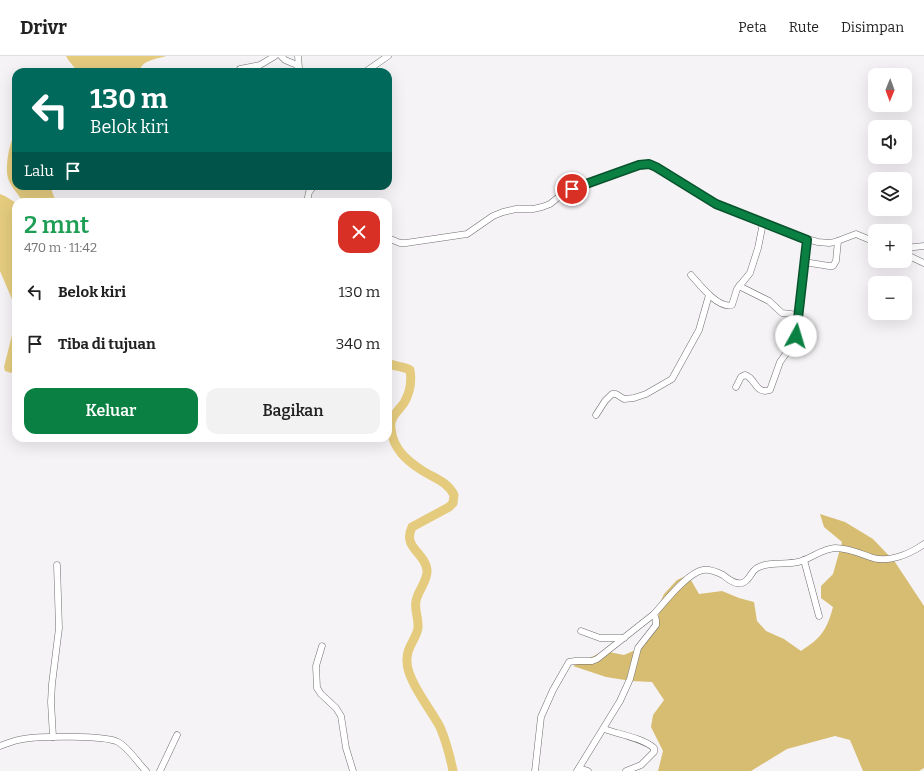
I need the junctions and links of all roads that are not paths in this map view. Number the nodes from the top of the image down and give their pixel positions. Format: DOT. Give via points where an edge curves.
graph roads {
  1 [pos="275,56"];
  2 [pos="281,56"];
  3 [pos="298,56"];
  4 [pos="388,56"];
  5 [pos="245,68"];
  6 [pos="298,68"];
  7 [pos="299,68"];
  8 [pos="371,68"];
  9 [pos="763,223"];
  10 [pos="868,238"];
  11 [pos="392,240"];
  12 [pos="807,240"];
  13 [pos="838,241"];
  14 [pos="924,246"];
  15 [pos="912,247"];
  16 [pos="912,257"];
  17 [pos="804,262"];
  18 [pos="924,263"];
  19 [pos="691,275"];
  20 [pos="739,286"];
  21 [pos="709,295"];
  22 [pos="799,316"];
  23 [pos="736,387"];
  24 [pos="596,415"];
  25 [pos="924,544"];
  26 [pos="804,560"];
  27 [pos="57,565"];
  28 [pos="654,614"];
  29 [pos="819,616"];
  30 [pos="581,631"];
  31 [pos="624,638"];
  32 [pos="322,646"];
  33 [pos="604,730"];
  34 [pos="178,735"];
  35 [pos="53,737"];
  36 [pos="0,738"];
  37 [pos="2,745"];
  38 [pos="578,770"];
  39 [pos="146,771"];
  40 [pos="160,771"];
  41 [pos="353,771"];
  42 [pos="535,771"];
  43 [pos="588,771"];
  44 [pos="626,771"];
  1 -- 5 [label="street" via="260,65"];
  2 -- 6 [label="street"];
  3 -- 7 [label="street"];
  4 -- 8 [label="street"];
  9 -- 11 [label="street" via="716,204 656,167 645,164 572,189 542,208 512,209 498,214 467,234 406,243"];
  9 -- 12 [label="street"];
  9 -- 20 [label="street" via="750,273"];
  10 -- 13 [label="street" via="852,234"];
  12 -- 13 [label="street" via="822,243"];
  12 -- 17 [label="street"];
  13 -- 17 [label="street" via="837,258 833,266"];
  14 -- 15 [label="street"];
  16 -- 18 [label="street"];
  17 -- 22 [label="street"];
  19 -- 21 [label="street"];
  20 -- 21 [label="street" via="730,306"];
  20 -- 22 [label="street" via="769,301 782,313"];
  21 -- 24 [label="street" via="699,330 674,377 646,394 634,398 624,399 612,394"];
  22 -- 23 [label="street" via="795,341 780,362 770,390 759,390 751,378 745,375"];
  25 -- 26 [label="street" via="886,560 836,548 822,551"];
  26 -- 28 [label="street" via="758,567 741,583 734,582 715,571 699,571 690,576"];
  26 -- 29 [label="street"];
  27 -- 35 [label="street" via="59,628 51,702"];
  28 -- 31 [label="street"];
  28 -- 33 [label="street" via="656,625 638,648 630,679"];
  30 -- 31 [label="street" via="600,638"];
  31 -- 42 [label="street" via="597,659 572,661 568,664 541,717"];
  32 -- 41 [label="street" via="316,666 317,688 340,716"];
  33 -- 38 [label="street"];
  33 -- 44 [label="street" via="638,740 654,748 655,751 642,765"];
  34 -- 40 [label="street"];
  35 -- 37 [label="street" via="25,739"];
  35 -- 39 [label="street" via="115,741"];
  36 -- 37 [label="street"];
  38 -- 43 [label="street"];
}
